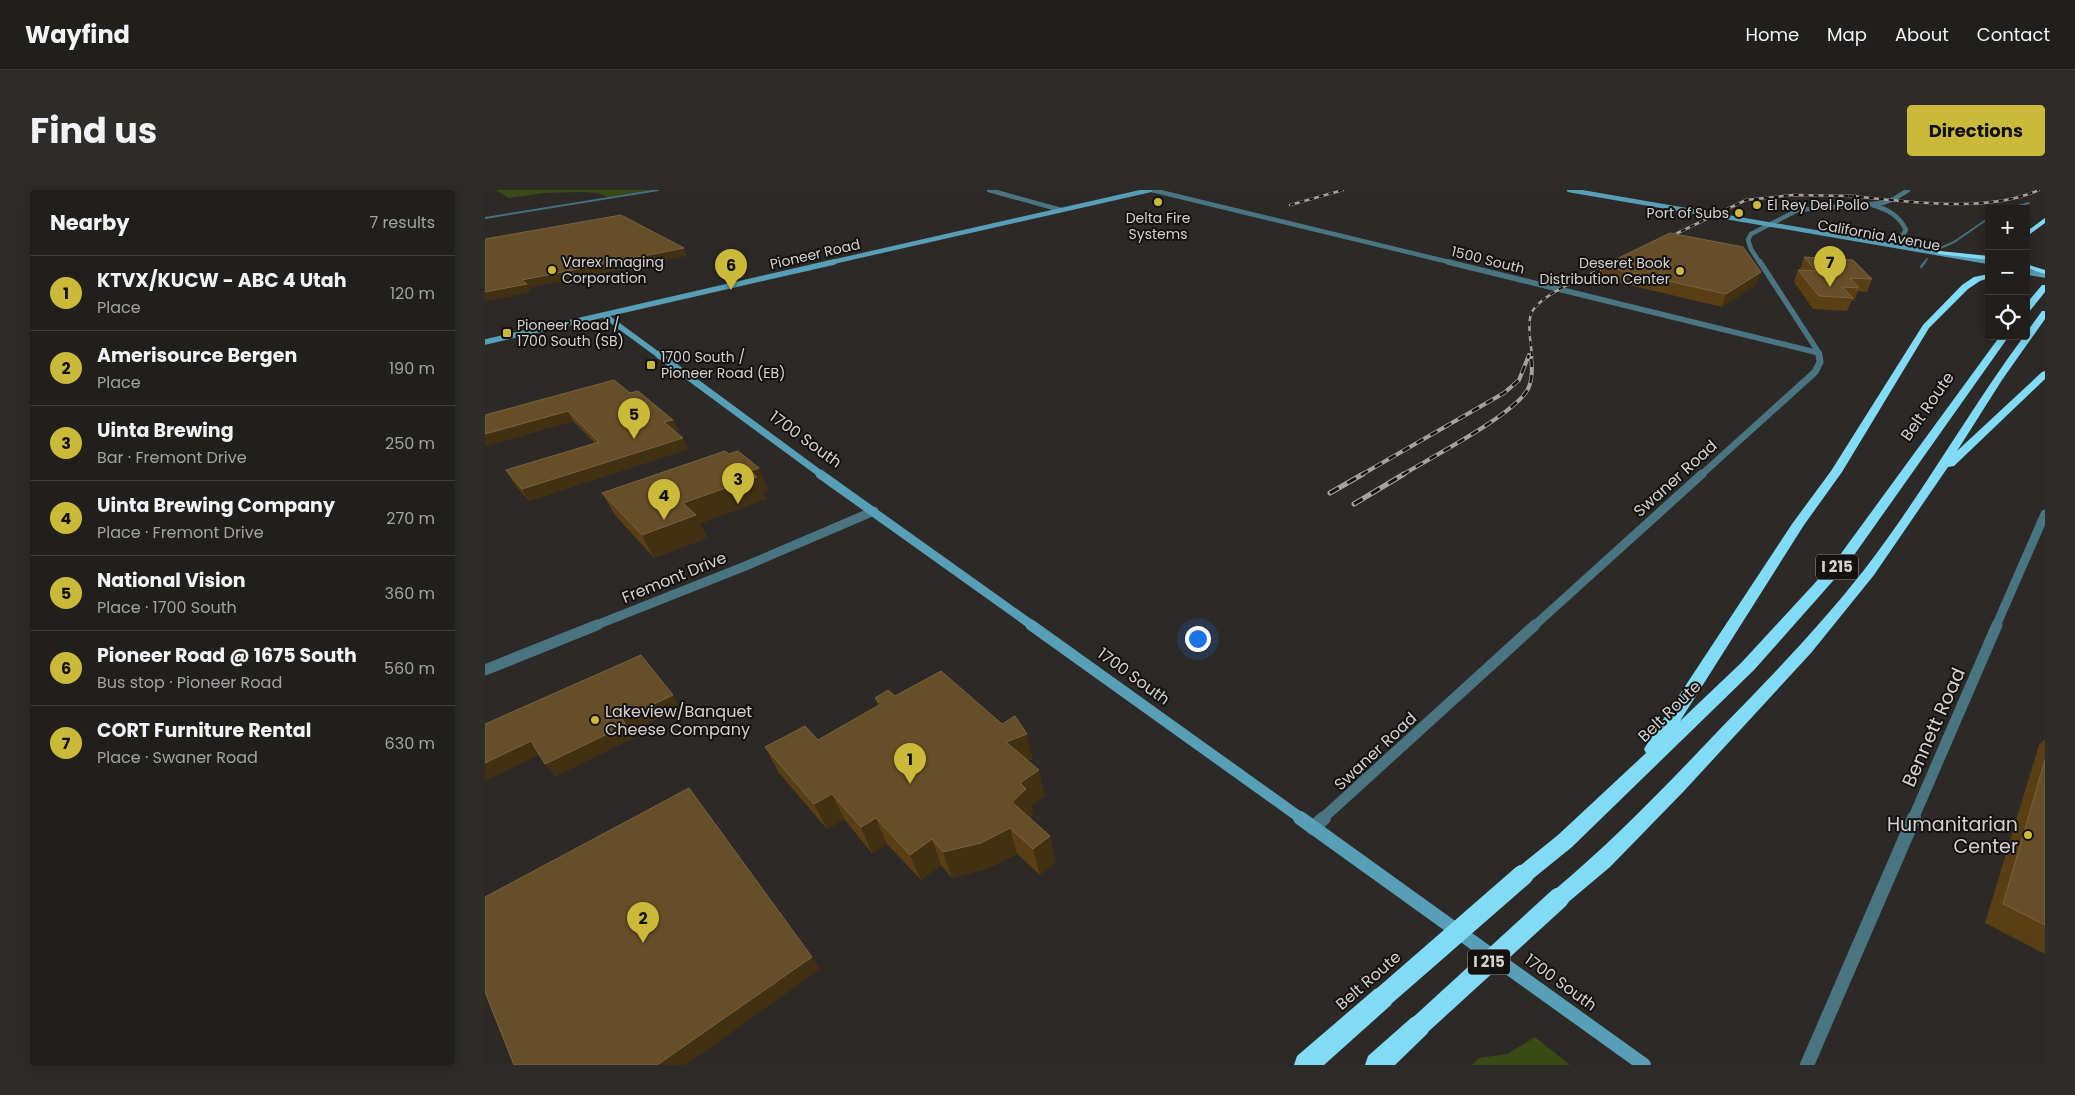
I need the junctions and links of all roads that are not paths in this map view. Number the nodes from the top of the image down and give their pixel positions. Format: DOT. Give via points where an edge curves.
graph roads {
  1 [pos="989,190"];
  2 [pos="1151,190"];
  3 [pos="1569,190"];
  4 [pos="1908,190"];
  5 [pos="1869,204"];
  6 [pos="1061,210"];
  7 [pos="2045,220"];
  8 [pos="1767,225"];
  9 [pos="2030,232"];
  10 [pos="1899,240"];
  11 [pos="1940,255"];
  12 [pos="1985,262"];
  13 [pos="2030,271"];
  14 [pos="1978,273"];
  15 [pos="2044,273"];
  16 [pos="2043,289"];
  17 [pos="2030,305"];
  18 [pos="2045,313"];
  19 [pos="604,315"];
  20 [pos="2002,340"];
  21 [pos="485,342"];
  22 [pos="1819,353"];
  23 [pos="2045,374"];
  24 [pos="1934,479"];
  25 [pos="874,511"];
  26 [pos="2045,514"];
  27 [pos="485,670"];
  28 [pos="1639,772"];
  29 [pos="1313,828"];
  30 [pos="1305,1065"];
  31 [pos="1377,1065"];
  32 [pos="1644,1065"];
  33 [pos="1807,1065"];
  1 -- 6 [label="street"];
  2 -- 6 [label="main road, Pioneer Road"];
  2 -- 22 [label="street, 1500 South"];
  3 -- 8 [label="main road, California Avenue"];
  4 -- 5 [label="street" via="1891,200"];
  5 -- 8 [label="street" via="1798,210"];
  5 -- 10 [label="street" via="1892,212 1903,223 1906,230"];
  6 -- 19 [label="main road, Pioneer Road"];
  7 -- 9 [label="highway"];
  8 -- 11 [label="main road, California Avenue"];
  8 -- 22 [label="street" via="1751,234 1748,244"];
  11 -- 12 [label="highway"];
  11 -- 14 [label="highway"];
  13 -- 15 [label="highway"];
  14 -- 28 [label="highway" via="1927,327"];
  16 -- 17 [label="highway"];
  18 -- 24 [label="highway, I 215" via="1997,380"];
  19 -- 21 [label="main road, Pioneer Road"];
  19 -- 25 [label="main road, 1700 South"];
  20 -- 28 [label="highway, Belt Route / I 215" via="1842,562 1748,666"];
  22 -- 29 [label="street, Swaner Road" via="1820,362 1815,372"];
  23 -- 24 [label="highway"];
  24 -- 31 [label="highway, I 215, bridge" via="1869,572 1788,670 1616,848"];
  25 -- 27 [label="street, Fremont Drive"];
  25 -- 29 [label="main road, 1700 South"];
  26 -- 33 [label="street, Bennett Road"];
  28 -- 30 [label="highway, Belt Route / I 215, bridge" via="1565,841"];
  29 -- 32 [label="main road, 1700 South"];
}
